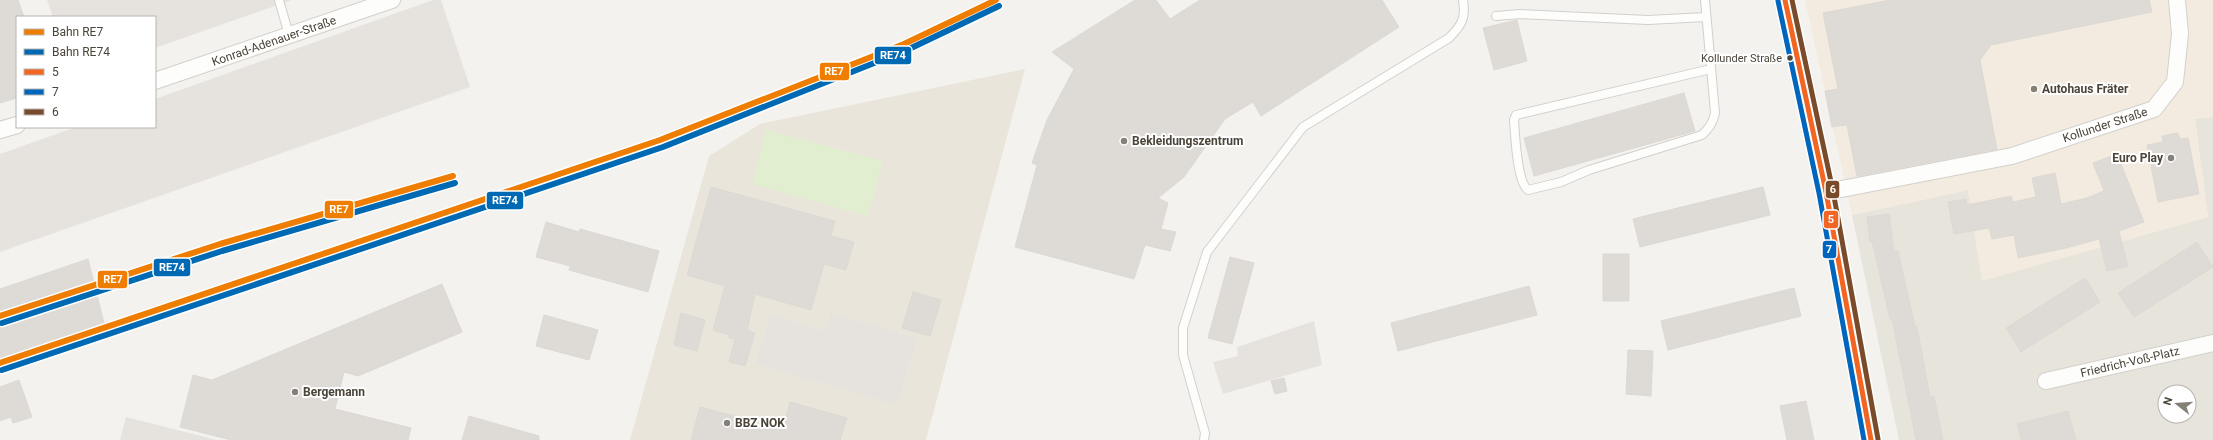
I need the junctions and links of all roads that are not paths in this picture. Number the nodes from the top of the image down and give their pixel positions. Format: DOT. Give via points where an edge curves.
graph roads {
  1 [pos="279,0"];
  2 [pos="392,0"];
  3 [pos="1463,0"];
  4 [pos="1705,0"];
  5 [pos="1785,0"];
  6 [pos="2177,0"];
  7 [pos="1496,16"];
  8 [pos="1706,17"];
  9 [pos="289,35"];
  10 [pos="1711,69"];
  11 [pos="156,81"];
  12 [pos="16,125"];
  13 [pos="0,130"];
  14 [pos="1826,192"];
  15 [pos="2213,343"];
  16 [pos="2046,381"];
  17 [pos="1204,440"];
  18 [pos="1871,440"];
  1 -- 9 [label="lane"];
  2 -- 9 [label="street, Konrad-Adenauer-Straße"];
  3 -- 17 [label="lane" via="1461,26 1449,38 1303,127 1207,252 1183,328 1183,354 1206,433"];
  4 -- 8 [label="lane"];
  5 -- 14 [label="street"];
  6 -- 14 [label="street, Kollunder Straße" via="2180,34 2175,82 2154,109 2012,156"];
  7 -- 8 [label="lane" via="1520,14 1648,20"];
  8 -- 10 [label="lane"];
  9 -- 11 [label="street, Konrad-Adenauer-Straße"];
  10 -- 10 [label="lane" via="1715,113 1713,122 1702,136 1589,170 1561,182 1528,190 1525,187 1514,120 1516,115"];
  12 -- 13 [label="street"];
  14 -- 18 [label="street"];
  15 -- 16 [label="street, Friedrich-Voß-Platz"];
}
